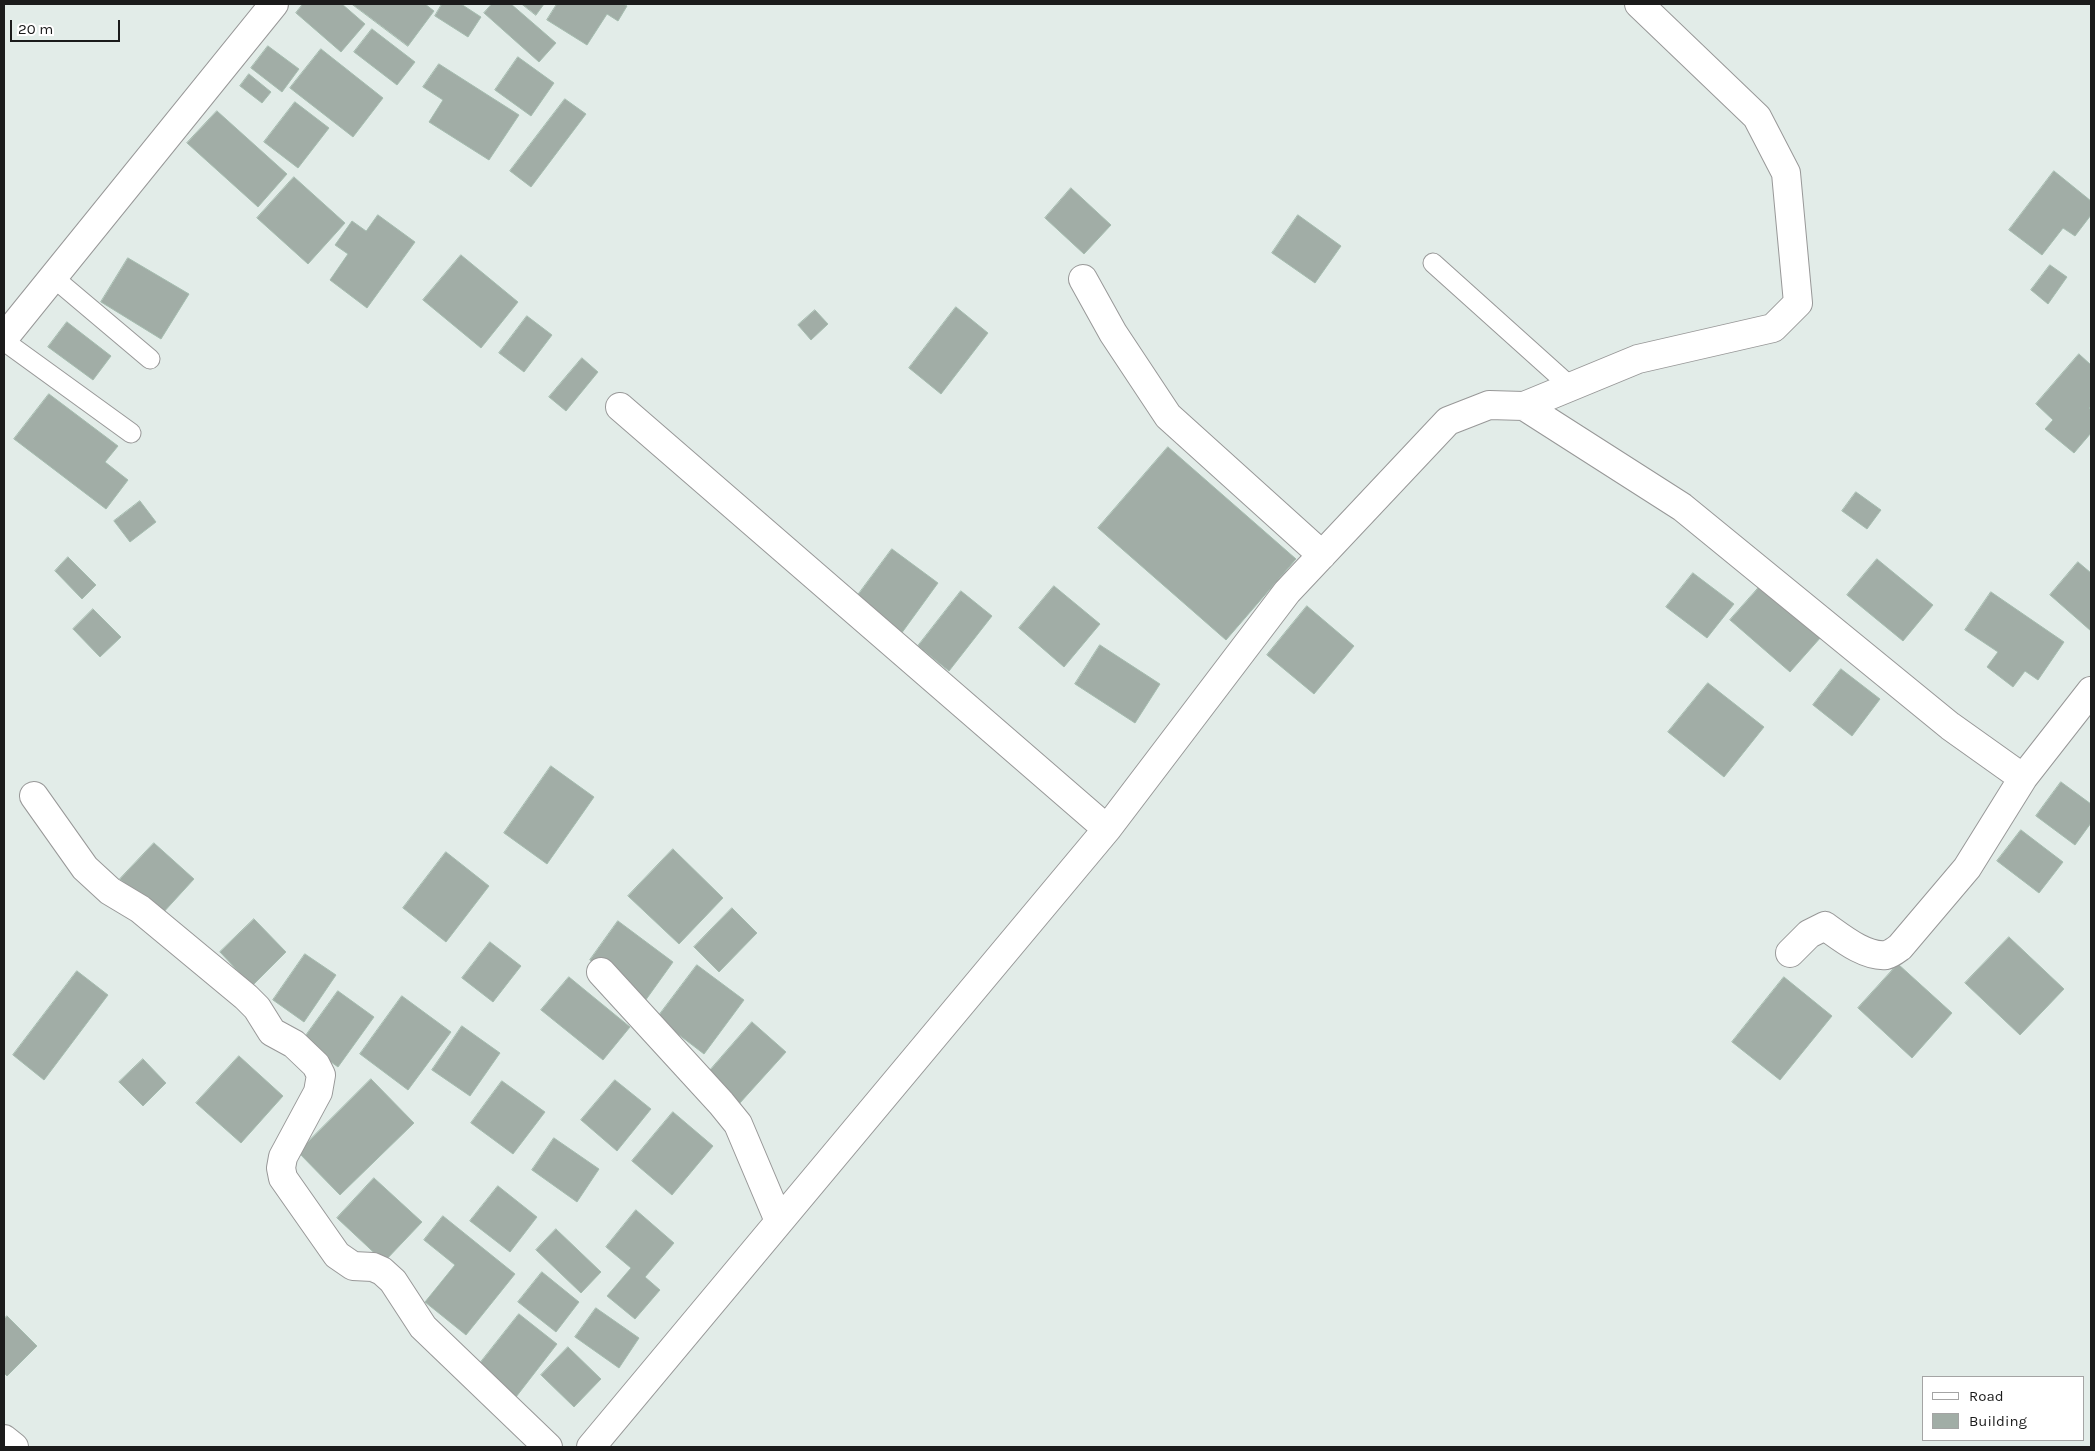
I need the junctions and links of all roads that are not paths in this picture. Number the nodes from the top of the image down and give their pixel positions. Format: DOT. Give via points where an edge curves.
graph roads {
  1 [pos="274,4"];
  2 [pos="1639,4"];
  3 [pos="1432,262"];
  4 [pos="54,278"];
  5 [pos="1083,279"];
  6 [pos="4,339"];
  7 [pos="150,359"];
  8 [pos="1571,387"];
  9 [pos="1524,406"];
  10 [pos="620,407"];
  11 [pos="131,433"];
  12 [pos="1322,555"];
  13 [pos="2091,691"];
  14 [pos="2023,778"];
  15 [pos="34,796"];
  16 [pos="1107,829"];
  17 [pos="1790,953"];
  18 [pos="601,972"];
  19 [pos="779,1221"];
  20 [pos="4,1439"];
  21 [pos="14,1447"];
  22 [pos="548,1447"];
  23 [pos="590,1447"];
  1 -- 4 [label="street"];
  2 -- 8 [label="street" via="1757,117 1786,173 1798,304 1773,328 1638,359"];
  3 -- 8 [label="lane"];
  4 -- 6 [label="street"];
  4 -- 7 [label="lane"];
  5 -- 12 [label="street" via="1168,416"];
  6 -- 11 [label="lane"];
  8 -- 9 [label="street"];
  9 -- 12 [label="street" via="1489,405 1448,422"];
  9 -- 14 [label="street" via="1682,507 1950,726"];
  10 -- 16 [label="street"];
  12 -- 16 [label="street" via="1287,592"];
  13 -- 14 [label="street"];
  14 -- 17 [label="street" via="1967,868 1900,947 1884,955 1856,948 1825,926 1809,934"];
  15 -- 22 [label="street" via="85,868 246,997 272,1032 294,1044 316,1065 321,1075 318,1092 282,1157 283,1178 337,1254 353,1266 382,1271 393,1281 423,1326"];
  16 -- 19 [label="street"];
  18 -- 19 [label="street" via="738,1124"];
  19 -- 23 [label="street"];
  20 -- 21 [label="street"];
}
